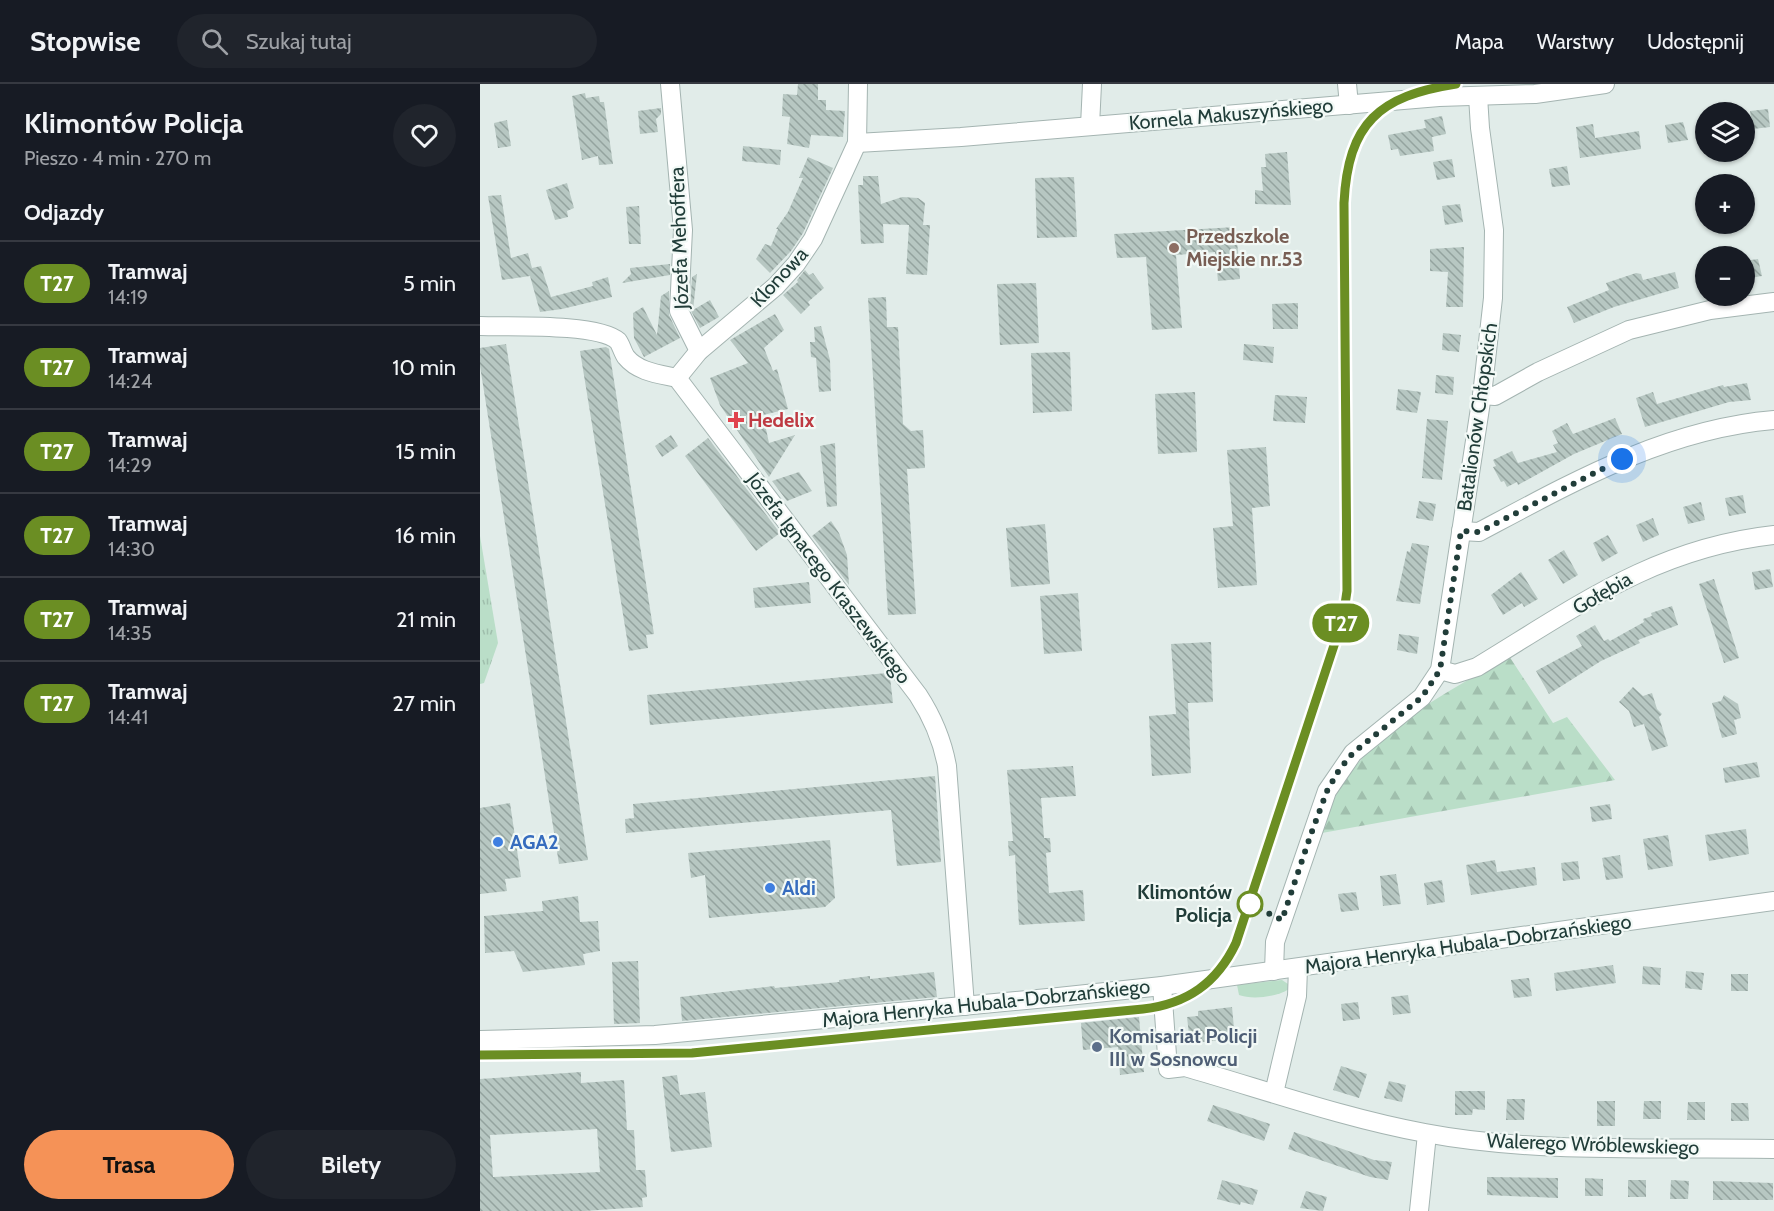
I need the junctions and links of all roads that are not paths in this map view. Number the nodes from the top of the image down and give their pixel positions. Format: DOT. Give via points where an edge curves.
graph roads {
  1 [pos="670,84"];
  2 [pos="858,84"];
  3 [pos="1092,84"];
  4 [pos="1347,84"];
  5 [pos="1595,85"];
  6 [pos="1478,96"];
  7 [pos="1349,105"];
  8 [pos="1090,126"];
  9 [pos="857,143"];
  10 [pos="1774,302"];
  11 [pos="480,326"];
  12 [pos="699,351"];
  13 [pos="677,378"];
  14 [pos="1482,395"];
  15 [pos="1774,420"];
  16 [pos="1461,531"];
  17 [pos="1774,535"];
  18 [pos="1440,670"];
  19 [pos="1774,901"];
  20 [pos="1298,968"];
  21 [pos="1274,971"];
  22 [pos="1162,986"];
  23 [pos="965,1006"];
  24 [pos="480,1040"];
  25 [pos="1274,1093"];
  26 [pos="1427,1134"];
  27 [pos="1774,1149"];
  28 [pos="1419,1211"];
  1 -- 12 [label="street, Józefa Mehoffera" via="683,230 679,311"];
  2 -- 9 [label="street, Klonowa"];
  3 -- 8 [label="street"];
  4 -- 7 [label="street"];
  5 -- 6 [label="street, Kornela Makuszyńskiego" via="1535,94"];
  6 -- 7 [label="street, Kornela Makuszyńskiego"];
  6 -- 14 [label="street, Batalionów Chłopskich" via="1494,230 1492,308"];
  7 -- 8 [label="street, Kornela Makuszyńskiego"];
  8 -- 9 [label="street, Kornela Makuszyńskiego"];
  9 -- 12 [label="street, Klonowa" via="813,239 796,264 776,286"];
  10 -- 14 [label="street" via="1654,322 1599,342 1495,396"];
  11 -- 13 [label="street" via="571,328 606,336 618,341 632,364"];
  12 -- 13 [label="street, Klonowa"];
  13 -- 23 [label="street, Józefa Ignacego Kraszewskiego" via="856,611 934,721 943,742 949,778"];
  14 -- 16 [label="street, Batalionów Chłopskich"];
  15 -- 16 [label="street" via="1731,426 1633,455 1479,532"];
  16 -- 18 [label="street, Batalionów Chłopskich"];
  17 -- 18 [label="street, Gołębia" via="1676,556 1601,592 1477,667 1455,674"];
  18 -- 21 [label="street, Batalionów Chłopskich" via="1422,697 1353,753 1333,780 1275,942"];
  19 -- 20 [label="street, Majora Henryka Hubala-Dobrzańskiego"];
  20 -- 21 [label="street, Majora Henryka Hubala-Dobrzańskiego"];
  20 -- 25 [label="street" via="1298,990"];
  21 -- 22 [label="street, Majora Henryka Hubala-Dobrzańskiego"];
  22 -- 23 [label="street, Majora Henryka Hubala-Dobrzańskiego"];
  22 -- 25 [label="street, Walerego Wróblewskiego" via="1168,1069 1185,1067"];
  23 -- 24 [label="street, Majora Henryka Hubala-Dobrzańskiego" via="655,1035"];
  25 -- 26 [label="street, Walerego Wróblewskiego" via="1355,1118"];
  26 -- 27 [label="street, Walerego Wróblewskiego" via="1520,1145"];
  26 -- 28 [label="street"];
}
